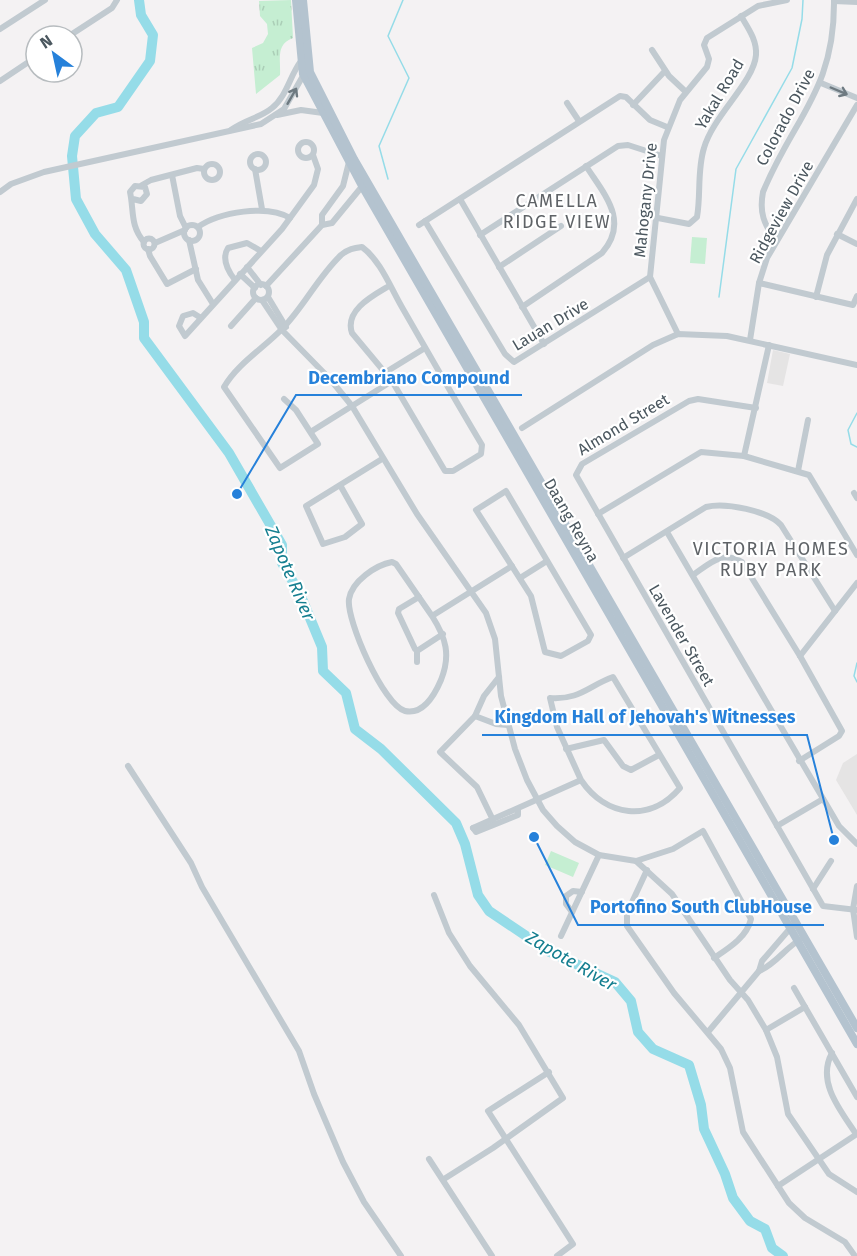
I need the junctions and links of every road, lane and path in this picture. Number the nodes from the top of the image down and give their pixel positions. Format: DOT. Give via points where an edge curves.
graph roads {
  1 [pos="45,0"];
  2 [pos="117,0"];
  3 [pos="296,0"];
  4 [pos="303,0"];
  5 [pos="787,0"];
  6 [pos="834,0"];
  7 [pos="857,2"];
  8 [pos="741,16"];
  9 [pos="0,17"];
  10 [pos="84,26"];
  11 [pos="3,27"];
  12 [pos="652,51"];
  13 [pos="304,61"];
  14 [pos="24,65"];
  15 [pos="665,71"];
  16 [pos="307,73"];
  17 [pos="0,81"];
  18 [pos="821,83"];
  19 [pos="686,92"];
  20 [pos="857,98"];
  21 [pos="567,104"];
  22 [pos="633,105"];
  23 [pos="857,105"];
  24 [pos="323,113"];
  25 [pos="277,115"];
  26 [pos="579,122"];
  27 [pos="667,127"];
  28 [pos="230,130"];
  29 [pos="313,155"];
  30 [pos="662,156"];
  31 [pos="352,160"];
  32 [pos="586,166"];
  33 [pos="204,169"];
  34 [pos="255,169"];
  35 [pos="172,175"];
  36 [pos="365,183"];
  37 [pos="142,185"];
  38 [pos="0,192"];
  39 [pos="459,199"];
  40 [pos="133,200"];
  41 [pos="857,200"];
  42 [pos="262,209"];
  43 [pos="290,218"];
  44 [pos="658,218"];
  45 [pos="425,221"];
  46 [pos="321,225"];
  47 [pos="419,225"];
  48 [pos="561,226"];
  49 [pos="198,227"];
  50 [pos="186,229"];
  51 [pos="837,234"];
  52 [pos="480,235"];
  53 [pos="189,240"];
  54 [pos="776,241"];
  55 [pos="144,242"];
  56 [pos="155,243"];
  57 [pos="857,244"];
  58 [pos="148,249"];
  59 [pos="261,252"];
  60 [pos="247,267"];
  61 [pos="499,267"];
  62 [pos="196,269"];
  63 [pos="238,277"];
  64 [pos="650,277"];
  65 [pos="759,283"];
  66 [pos="260,286"];
  67 [pos="389,286"];
  68 [pos="857,296"];
  69 [pos="816,297"];
  70 [pos="262,298"];
  71 [pos="213,304"];
  72 [pos="522,307"];
  73 [pos="201,318"];
  74 [pos="231,326"];
  75 [pos="285,330"];
  76 [pos="678,334"];
  77 [pos="750,340"];
  78 [pos="544,344"];
  79 [pos="769,345"];
  80 [pos="425,348"];
  81 [pos="857,365"];
  82 [pos="386,372"];
  83 [pos="392,381"];
  84 [pos="284,399"];
  85 [pos="352,406"];
  86 [pos="756,408"];
  87 [pos="808,420"];
  88 [pos="522,428"];
  89 [pos="312,431"];
  90 [pos="744,456"];
  91 [pos="382,459"];
  92 [pos="576,471"];
  93 [pos="798,471"];
  94 [pos="340,485"];
  95 [pos="598,514"];
  96 [pos="667,532"];
  97 [pos="323,544"];
  98 [pos="855,547"];
  99 [pos="321,553"];
  100 [pos="857,555"];
  101 [pos="623,558"];
  102 [pos="548,561"];
  103 [pos="512,566"];
  104 [pos="693,575"];
  105 [pos="520,578"];
  106 [pos="857,584"];
  107 [pos="471,591"];
  108 [pos="340,595"];
  109 [pos="349,597"];
  110 [pos="419,597"];
  111 [pos="835,611"];
  112 [pos="432,616"];
  113 [pos="444,634"];
  114 [pos="417,651"];
  115 [pos="800,656"];
  116 [pos="417,662"];
  117 [pos="499,676"];
  118 [pos="475,716"];
  119 [pos="508,725"];
  120 [pos="566,749"];
  121 [pos="659,755"];
  122 [pos="800,761"];
  123 [pos="129,766"];
  124 [pos="580,780"];
  125 [pos="823,799"];
  126 [pos="538,800"];
  127 [pos="518,809"];
  128 [pos="493,820"];
  129 [pos="777,826"];
  130 [pos="857,844"];
  131 [pos="599,855"];
  132 [pos="636,861"];
  133 [pos="831,861"];
  134 [pos="647,870"];
  135 [pos="857,886"];
  136 [pos="813,889"];
  137 [pos="582,892"];
  138 [pos="434,895"];
  139 [pos="855,910"];
  140 [pos="572,912"];
  141 [pos="793,925"];
  142 [pos="561,936"];
  143 [pos="783,936"];
  144 [pos="857,937"];
  145 [pos="801,939"];
  146 [pos="790,945"];
  147 [pos="770,951"];
  148 [pos="714,958"];
  149 [pos="777,958"];
  150 [pos="759,971"];
  151 [pos="794,988"];
  152 [pos="741,992"];
  153 [pos="805,1007"];
  154 [pos="857,1028"];
  155 [pos="766,1030"];
  156 [pos="708,1032"];
  157 [pos="857,1044"];
  158 [pos="832,1053"];
  159 [pos="549,1072"];
  160 [pos="857,1096"];
  161 [pos="857,1134"];
  162 [pos="505,1138"];
  163 [pos="429,1159"];
  164 [pos="818,1160"];
  165 [pos="444,1179"];
  166 [pos="778,1186"];
  167 [pos="857,1192"];
  168 [pos="401,1256"];
  169 [pos="492,1256"];
  170 [pos="557,1256"];
  171 [pos="855,1256"];
  1 -- 11 [label="street"];
  2 -- 10 [label="street" via="112,8"];
  3 -- 13 [label="main road, Daang Reyna"];
  4 -- 13 [label="main road, Daang Reyna"];
  5 -- 8 [label="street" via="763,3"];
  6 -- 7 [label="street"];
  6 -- 18 [label="street, Colorado Drive" via="832,45"];
  8 -- 19 [label="street, Mahogany Drive" via="705,41 709,63"];
  8 -- 44 [label="street, Yakal Road" via="754,39 755,61 705,144 697,217 689,224"];
  9 -- 11 [label="street"];
  12 -- 15 [label="street"];
  13 -- 16 [label="main road, Daang Reyna"];
  13 -- 28 [label="street" via="273,108"];
  14 -- 17 [label="street"];
  15 -- 19 [label="street"];
  15 -- 22 [label="street"];
  16 -- 24 [label="main road, Daang Reyna"];
  25 -- 16 [label="street, one-way"];
  16 -- 31 [label="main road, Daang Reyna"];
  18 -- 20 [label="street, one-way"];
  18 -- 54 [label="street, Colorado Drive" via="762,192 762,221"];
  19 -- 27 [label="street, Mahogany Drive"];
  21 -- 26 [label="street"];
  22 -- 26 [label="street" via="620,96"];
  22 -- 27 [label="street" via="650,120"];
  23 -- 54 [label="street, Ridgeview Drive"];
  24 -- 25 [label="street" via="301,110"];
  24 -- 31 [label="main road, Daang Reyna"];
  25 -- 28 [label="street" via="248,129"];
  26 -- 39 [label="street"];
  27 -- 30 [label="street, Mahogany Drive"];
  28 -- 38 [label="street" via="28,177"];
  29 -- 43 [label="street" via="318,169 314,185"];
  30 -- 32 [label="street" via="623,144"];
  30 -- 44 [label="street, Mahogany Drive"];
  31 -- 36 [label="main road, Daang Reyna"];
  31 -- 46 [label="street" via="344,186 322,215"];
  32 -- 52 [label="street"];
  32 -- 72 [label="street" via="614,212 607,247"];
  33 -- 35 [label="street"];
  34 -- 42 [label="street"];
  35 -- 37 [label="street"];
  35 -- 50 [label="street"];
  36 -- 46 [label="street" via="332,223"];
  36 -- 141 [label="main road, Daang Reyna"];
  37 -- 40 [label="street" via="133,187"];
  37 -- 40 [label="street" via="147,196 141,201"];
  39 -- 45 [label="street"];
  39 -- 52 [label="street"];
  40 -- 55 [label="street" via="134,226"];
  41 -- 51 [label="street"];
  42 -- 43 [label="street"];
  42 -- 49 [label="street"];
  43 -- 59 [label="street"];
  44 -- 64 [label="street, Mahogany Drive"];
  45 -- 47 [label="street"];
  45 -- 78 [label="street, Lauan Drive" via="508,359 518,360"];
  46 -- 66 [label="street"];
  48 -- 61 [label="street"];
  49 -- 50 [label="street"];
  49 -- 53 [label="street" via="198,238"];
  50 -- 53 [label="street"];
  50 -- 56 [label="street"];
  51 -- 57 [label="street"];
  51 -- 69 [label="street"];
  52 -- 61 [label="street"];
  53 -- 62 [label="street"];
  54 -- 65 [label="street, Ridgeview Drive"];
  55 -- 56 [label="street" via="150,238"];
  55 -- 58 [label="street"];
  56 -- 58 [label="street"];
  58 -- 62 [label="street" via="167,284"];
  59 -- 60 [label="street"];
  59 -- 63 [label="street" via="247,243 228,248 224,255 227,268"];
  60 -- 63 [label="street"];
  60 -- 66 [label="street"];
  61 -- 72 [label="street"];
  62 -- 71 [label="street"];
  63 -- 66 [label="street"];
  63 -- 71 [label="street"];
  64 -- 76 [label="street, Mahogany Drive"];
  64 -- 78 [label="street, Lauan Drive"];
  65 -- 69 [label="street"];
  65 -- 77 [label="street, Ridgeview Drive"];
  66 -- 70 [label="street"];
  66 -- 70 [label="street" via="269,291"];
  67 -- 75 [label="street" via="363,247 346,251 317,281"];
  67 -- 80 [label="street"];
  67 -- 82 [label="street" via="363,302 350,328"];
  68 -- 69 [label="street" via="853,305"];
  70 -- 74 [label="street"];
  70 -- 75 [label="street"];
  71 -- 73 [label="street"];
  72 -- 78 [label="street"];
  75 -- 85 [label="street"];
  75 -- 89 [label="street" via="228,382 225,391 280,468 318,444"];
  76 -- 77 [label="street" via="706,333"];
  76 -- 88 [label="street" via="653,345"];
  77 -- 79 [label="street"];
  79 -- 81 [label="street"];
  79 -- 86 [label="street"];
  80 -- 82 [label="street"];
  80 -- 83 [label="street" via="482,445 481,453 453,471 445,471"];
  82 -- 83 [label="street"];
  83 -- 85 [label="street"];
  84 -- 89 [label="street"];
  85 -- 89 [label="street"];
  85 -- 91 [label="street"];
  86 -- 90 [label="street"];
  86 -- 92 [label="street, Almond Street" via="689,401"];
  87 -- 93 [label="street"];
  90 -- 93 [label="street"];
  90 -- 95 [label="street" via="700,452"];
  91 -- 94 [label="street"];
  91 -- 107 [label="street"];
  92 -- 95 [label="street, Lavender Street"];
  93 -- 98 [label="street" via="812,478"];
  94 -- 97 [label="street" via="306,506"];
  94 -- 97 [label="street" via="362,524 345,537"];
  95 -- 101 [label="street, Lavender Street"];
  96 -- 101 [label="street"];
  96 -- 104 [label="street"];
  96 -- 111 [label="street" via="712,505 768,514 781,525"];
  97 -- 99 [label="street"];
  98 -- 100 [label="street"];
  101 -- 129 [label="street, Lavender Street"];
  102 -- 103 [label="street" via="506,491 476,510"];
  102 -- 105 [label="street"];
  102 -- 105 [label="street" via="591,634 588,641 561,656 545,652 536,610"];
  103 -- 105 [label="street"];
  103 -- 107 [label="street"];
  104 -- 115 [label="street" via="720,557 742,562"];
  104 -- 122 [label="street"];
  106 -- 111 [label="street"];
  107 -- 112 [label="street"];
  107 -- 117 [label="street" via="491,624"];
  108 -- 109 [label="street"];
  109 -- 110 [label="street" via="363,577 392,562"];
  109 -- 113 [label="street" via="350,615 366,656 394,705 406,711 422,707 438,687 448,649"];
  110 -- 112 [label="street"];
  110 -- 114 [label="street" via="398,613"];
  111 -- 115 [label="street"];
  112 -- 113 [label="street"];
  113 -- 114 [label="street"];
  114 -- 116 [label="street"];
  115 -- 122 [label="street" via="842,731"];
  117 -- 118 [label="street"];
  117 -- 119 [label="street"];
  118 -- 119 [label="street"];
  118 -- 128 [label="street" via="440,752 477,787"];
  119 -- 126 [label="street" via="521,768"];
  120 -- 121 [label="street" via="604,740 623,766 631,770"];
  120 -- 121 [label="street" via="550,698 580,695 613,677"];
  120 -- 124 [label="street"];
  121 -- 124 [label="street" via="680,788 650,810 625,812 613,808 593,796"];
  122 -- 125 [label="street"];
  123 -- 168 [label="street" via="191,863 299,1051 343,1162 364,1202"];
  124 -- 126 [label="street"];
  125 -- 129 [label="street"];
  125 -- 130 [label="street" via="839,826"];
  126 -- 127 [label="street"];
  126 -- 131 [label="street" via="566,836"];
  127 -- 128 [label="street"];
  127 -- 128 [label="street" via="518,815 476,832 473,828"];
  129 -- 136 [label="street, Lavender Street"];
  131 -- 132 [label="street"];
  131 -- 137 [label="street"];
  132 -- 134 [label="street"];
  132 -- 148 [label="street" via="673,849 703,831 751,919 736,943"];
  133 -- 136 [label="street"];
  134 -- 148 [label="street" via="682,907"];
  134 -- 156 [label="street" via="627,913 627,926"];
  135 -- 139 [label="street"];
  136 -- 139 [label="street, Lavender Street" via="823,906"];
  137 -- 140 [label="street"];
  137 -- 140 [label="street" via="573,891 566,896"];
  138 -- 159 [label="street" via="449,933 470,966 519,1025"];
  139 -- 144 [label="street"];
  140 -- 142 [label="street"];
  141 -- 143 [label="street"];
  141 -- 145 [label="main road, Daang Reyna"];
  143 -- 146 [label="street"];
  143 -- 147 [label="street"];
  145 -- 146 [label="street"];
  145 -- 154 [label="main road, Daang Reyna"];
  145 -- 157 [label="main road, Daang Reyna"];
  146 -- 149 [label="street"];
  147 -- 149 [label="street"];
  147 -- 150 [label="street"];
  148 -- 152 [label="street"];
  149 -- 150 [label="street"];
  150 -- 152 [label="street"];
  151 -- 153 [label="street"];
  152 -- 155 [label="street"];
  152 -- 156 [label="street"];
  153 -- 155 [label="street"];
  153 -- 158 [label="street"];
  155 -- 164 [label="street" via="777,1057 784,1107"];
  156 -- 166 [label="street" via="730,1068 743,1132"];
  158 -- 160 [label="street"];
  158 -- 161 [label="street" via="826,1066 829,1092"];
  159 -- 162 [label="street" via="563,1098"];
  159 -- 162 [label="street" via="488,1111"];
  161 -- 164 [label="street"];
  162 -- 165 [label="street"];
  162 -- 170 [label="street" via="573,1244"];
  163 -- 165 [label="street"];
  164 -- 166 [label="street"];
  164 -- 167 [label="street" via="829,1174"];
  165 -- 169 [label="street"];
  166 -- 171 [label="street" via="797,1212 845,1242"];
}
